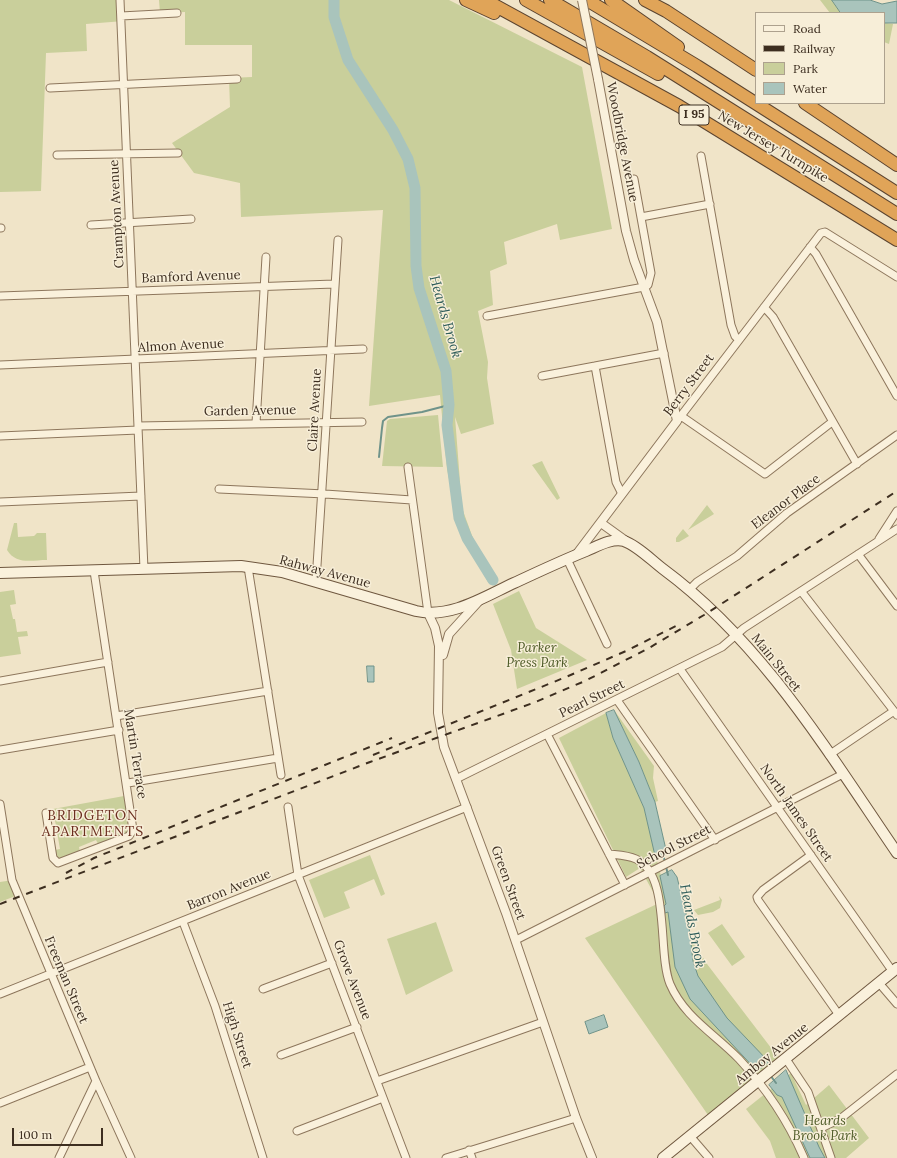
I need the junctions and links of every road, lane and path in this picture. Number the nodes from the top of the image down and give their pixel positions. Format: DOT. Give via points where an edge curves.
graph roads {
  1 [pos="120,0"];
  2 [pos="466,0"];
  3 [pos="485,0"];
  4 [pos="526,0"];
  5 [pos="550,0"];
  6 [pos="582,0"];
  7 [pos="587,0"];
  8 [pos="611,0"];
  9 [pos="645,0"];
  10 [pos="177,13"];
  11 [pos="121,16"];
  12 [pos="578,50"];
  13 [pos="697,66"];
  14 [pos="755,69"];
  15 [pos="237,79"];
  16 [pos="123,84"];
  17 [pos="50,88"];
  18 [pos="755,103"];
  19 [pos="757,104"];
  20 [pos="806,104"];
  21 [pos="792,147"];
  22 [pos="178,152"];
  23 [pos="126,154"];
  24 [pos="57,155"];
  25 [pos="701,156"];
  26 [pos="897,165"];
  27 [pos="634,179"];
  28 [pos="897,193"];
  29 [pos="710,204"];
  30 [pos="897,214"];
  31 [pos="641,217"];
  32 [pos="191,219"];
  33 [pos="129,223"];
  34 [pos="91,225"];
  35 [pos="338,240"];
  36 [pos="897,240"];
  37 [pos="810,247"];
  38 [pos="266,257"];
  39 [pos="897,277"];
  40 [pos="334,284"];
  41 [pos="264,286"];
  42 [pos="644,287"];
  43 [pos="132,292"];
  44 [pos="0,296"];
  45 [pos="764,307"];
  46 [pos="487,316"];
  47 [pos="739,340"];
  48 [pos="363,349"];
  49 [pos="331,351"];
  50 [pos="664,353"];
  51 [pos="260,354"];
  52 [pos="135,360"];
  53 [pos="0,365"];
  54 [pos="595,366"];
  55 [pos="542,376"];
  56 [pos="897,396"];
  57 [pos="679,419"];
  58 [pos="327,422"];
  59 [pos="362,422"];
  60 [pos="832,422"];
  61 [pos="256,423"];
  62 [pos="138,428"];
  63 [pos="897,435"];
  64 [pos="0,436"];
  65 [pos="857,464"];
  66 [pos="408,467"];
  67 [pos="219,489"];
  68 [pos="323,494"];
  69 [pos="622,494"];
  70 [pos="141,496"];
  71 [pos="412,500"];
  72 [pos="0,502"];
  73 [pos="897,511"];
  74 [pos="601,523"];
  75 [pos="897,529"];
  76 [pos="627,542"];
  77 [pos="871,545"];
  78 [pos="858,554"];
  79 [pos="572,557"];
  80 [pos="248,567"];
  81 [pos="144,569"];
  82 [pos="94,571"];
  83 [pos="0,573"];
  84 [pos="316,581"];
  85 [pos="690,589"];
  86 [pos="801,591"];
  87 [pos="482,598"];
  88 [pos="897,606"];
  89 [pos="428,613"];
  90 [pos="736,635"];
  91 [pos="607,644"];
  92 [pos="108,662"];
  93 [pos="680,669"];
  94 [pos="440,673"];
  95 [pos="0,681"];
  96 [pos="268,692"];
  97 [pos="617,700"];
  98 [pos="896,713"];
  99 [pos="116,716"];
  100 [pos="119,730"];
  101 [pos="547,734"];
  102 [pos="0,750"];
  103 [pos="829,755"];
  104 [pos="278,758"];
  105 [pos="843,774"];
  106 [pos="281,776"];
  107 [pos="456,779"];
  108 [pos="128,783"];
  109 [pos="0,804"];
  110 [pos="288,807"];
  111 [pos="466,807"];
  112 [pos="777,808"];
  113 [pos="46,813"];
  114 [pos="715,840"];
  115 [pos="897,853"];
  116 [pos="609,854"];
  117 [pos="811,855"];
  118 [pos="649,873"];
  119 [pos="298,875"];
  120 [pos="625,885"];
  121 [pos="183,922"];
  122 [pos="516,940"];
  123 [pos="332,963"];
  124 [pos="895,970"];
  125 [pos="51,974"];
  126 [pos="879,983"];
  127 [pos="263,989"];
  128 [pos="0,994"];
  129 [pos="897,1004"];
  130 [pos="840,1015"];
  131 [pos="543,1022"];
  132 [pos="357,1027"];
  133 [pos="281,1055"];
  134 [pos="783,1062"];
  135 [pos="90,1067"];
  136 [pos="897,1074"];
  137 [pos="377,1080"];
  138 [pos="761,1080"];
  139 [pos="96,1081"];
  140 [pos="383,1098"];
  141 [pos="0,1102"];
  142 [pos="576,1118"];
  143 [pos="820,1128"];
  144 [pos="298,1131"];
  145 [pos="690,1136"];
  146 [pos="469,1150"];
  147 [pos="59,1158"];
  148 [pos="132,1158"];
  149 [pos="263,1158"];
  150 [pos="406,1158"];
  151 [pos="446,1158"];
  152 [pos="472,1158"];
  153 [pos="592,1158"];
  154 [pos="663,1158"];
  155 [pos="709,1158"];
  156 [pos="804,1158"];
  157 [pos="831,1158"];
  1 -- 11 [label="street, Crampton Avenue"];
  2 -- 12 [label="highway"];
  3 -- 12 [label="highway, New Jersey Turnpike / I 95"];
  4 -- 21 [label="highway"];
  5 -- 21 [label="highway, New Jersey Turnpike / I 95"];
  6 -- 42 [label="street, Woodbridge Avenue, bridge" via="626,231"];
  7 -- 13 [label="highway, New Jersey Turnpike"];
  8 -- 13 [label="highway" via="683,50"];
  9 -- 14 [label="highway"];
  10 -- 11 [label="street"];
  11 -- 16 [label="street, Crampton Avenue"];
  12 -- 36 [label="highway, New Jersey Turnpike / I 95" via="706,122"];
  13 -- 18 [label="highway, New Jersey Turnpike"];
  15 -- 16 [label="street"];
  16 -- 17 [label="street"];
  16 -- 23 [label="street, Crampton Avenue"];
  19 -- 28 [label="highway, New Jersey Turnpike"];
  20 -- 26 [label="highway"];
  21 -- 30 [label="highway, New Jersey Turnpike / I 95"];
  22 -- 23 [label="street"];
  23 -- 24 [label="street"];
  23 -- 33 [label="street, Crampton Avenue"];
  25 -- 29 [label="street"];
  27 -- 31 [label="street, Woodbridge Avenue"];
  29 -- 31 [label="street"];
  29 -- 47 [label="street" via="731,325"];
  31 -- 42 [label="street, Woodbridge Avenue" via="651,275 649,283"];
  32 -- 33 [label="street"];
  33 -- 34 [label="street"];
  33 -- 43 [label="street, Crampton Avenue"];
  35 -- 40 [label="street, Claire Avenue"];
  37 -- 39 [label="street, Berry Street" via="823,232"];
  37 -- 45 [label="street, Berry Street"];
  37 -- 56 [label="street"];
  38 -- 41 [label="street"];
  40 -- 41 [label="street, Bamford Avenue"];
  40 -- 49 [label="street, Claire Avenue"];
  41 -- 43 [label="street, Bamford Avenue"];
  41 -- 51 [label="street"];
  42 -- 46 [label="street"];
  42 -- 50 [label="street, Woodbridge Avenue" via="657,322"];
  43 -- 44 [label="street, Bamford Avenue"];
  43 -- 52 [label="street, Crampton Avenue"];
  45 -- 47 [label="street, Berry Street"];
  45 -- 60 [label="street" via="773,317"];
  47 -- 57 [label="street, Berry Street"];
  48 -- 49 [label="street, Almon Avenue"];
  49 -- 51 [label="street, Almon Avenue"];
  49 -- 58 [label="street, Claire Avenue"];
  50 -- 54 [label="street"];
  50 -- 57 [label="street, Woodbridge Avenue"];
  51 -- 52 [label="street, Almon Avenue"];
  51 -- 61 [label="street"];
  52 -- 53 [label="street, Almon Avenue"];
  52 -- 62 [label="street, Crampton Avenue"];
  54 -- 55 [label="street"];
  54 -- 69 [label="street" via="616,482"];
  57 -- 60 [label="street" via="765,474"];
  57 -- 69 [label="street, Berry Street"];
  58 -- 59 [label="street, Garden Avenue"];
  58 -- 61 [label="street, Garden Avenue"];
  58 -- 68 [label="street, Claire Avenue"];
  60 -- 65 [label="street"];
  61 -- 62 [label="street, Garden Avenue"];
  62 -- 64 [label="street, Garden Avenue"];
  62 -- 70 [label="street, Crampton Avenue"];
  63 -- 65 [label="street, Eleanor Place"];
  65 -- 85 [label="street, Eleanor Place"];
  66 -- 71 [label="street"];
  67 -- 68 [label="street"];
  68 -- 71 [label="street"];
  68 -- 84 [label="street, Claire Avenue"];
  69 -- 74 [label="street, Berry Street"];
  70 -- 72 [label="street"];
  70 -- 81 [label="street, Crampton Avenue"];
  71 -- 89 [label="street"];
  73 -- 77 [label="street" via="882,535"];
  74 -- 76 [label="street, Main Street"];
  74 -- 79 [label="street, Berry Street"];
  75 -- 77 [label="street"];
  76 -- 79 [label="main road, Rahway Avenue" via="611,541"];
  76 -- 85 [label="main road, Main Street"];
  77 -- 78 [label="street, Pearl Street"];
  78 -- 86 [label="street, Pearl Street"];
  78 -- 88 [label="street"];
  79 -- 87 [label="main road, Rahway Avenue"];
  79 -- 91 [label="street"];
  80 -- 81 [label="main road, Rahway Avenue"];
  80 -- 84 [label="main road, Rahway Avenue"];
  80 -- 96 [label="street"];
  81 -- 82 [label="main road, Rahway Avenue"];
  82 -- 83 [label="main road, Rahway Avenue"];
  82 -- 92 [label="street, Martin Terrace"];
  84 -- 89 [label="main road, Rahway Avenue"];
  85 -- 90 [label="main road, Main Street"];
  86 -- 90 [label="street, Pearl Street"];
  86 -- 98 [label="street"];
  87 -- 89 [label="main road, Rahway Avenue" via="459,608"];
  87 -- 94 [label="street" via="449,634"];
  89 -- 94 [label="street, Green Street" via="438,640"];
  90 -- 93 [label="street, Pearl Street" via="722,647"];
  90 -- 103 [label="main road, Main Street" via="787,695"];
  92 -- 95 [label="street"];
  92 -- 99 [label="street, Martin Terrace"];
  93 -- 97 [label="street, Pearl Street"];
  93 -- 112 [label="street, North James Street"];
  94 -- 107 [label="street, Green Street" via="439,727"];
  96 -- 99 [label="street"];
  96 -- 104 [label="street"];
  97 -- 101 [label="street, Pearl Street"];
  97 -- 114 [label="street"];
  98 -- 103 [label="street"];
  99 -- 100 [label="street, Martin Terrace"];
  100 -- 102 [label="street"];
  100 -- 108 [label="street, Martin Terrace"];
  101 -- 107 [label="street, Pearl Street"];
  101 -- 116 [label="street"];
  103 -- 105 [label="main road, Main Street"];
  104 -- 106 [label="street"];
  104 -- 108 [label="street"];
  105 -- 112 [label="street, School Street"];
  105 -- 115 [label="main road, Main Street"];
  107 -- 111 [label="street, Green Street"];
  108 -- 113 [label="street, Martin Terrace" via="134,826 132,834 63,862 58,863 53,858"];
  109 -- 125 [label="street, Freeman Street" via="12,880"];
  110 -- 119 [label="street, Grove Avenue"];
  111 -- 119 [label="street, Barron Avenue"];
  111 -- 122 [label="street, Green Street"];
  112 -- 114 [label="street, School Street"];
  112 -- 117 [label="street, North James Street"];
  114 -- 118 [label="street, School Street"];
  116 -- 118 [label="street" via="629,856 637,860"];
  116 -- 120 [label="street"];
  117 -- 124 [label="street, North James Street"];
  117 -- 130 [label="street" via="757,897"];
  118 -- 120 [label="street, School Street"];
  118 -- 138 [label="street" via="659,898 664,967 670,984 689,1014"];
  119 -- 121 [label="street, Barron Avenue"];
  119 -- 123 [label="street, Grove Avenue"];
  120 -- 122 [label="street, School Street"];
  121 -- 125 [label="street, Barron Avenue"];
  121 -- 149 [label="street, High Street" via="215,1006"];
  122 -- 131 [label="street, Green Street"];
  123 -- 127 [label="street"];
  123 -- 132 [label="street, Grove Avenue"];
  124 -- 126 [label="main road, Amboy Avenue"];
  125 -- 128 [label="street, Barron Avenue"];
  125 -- 135 [label="street, Freeman Street"];
  126 -- 129 [label="street"];
  126 -- 130 [label="main road, Amboy Avenue"];
  130 -- 134 [label="main road, Amboy Avenue"];
  131 -- 137 [label="street"];
  131 -- 142 [label="street, Green Street"];
  132 -- 133 [label="street"];
  132 -- 137 [label="street, Grove Avenue"];
  134 -- 138 [label="main road, Amboy Avenue"];
  134 -- 143 [label="street" via="808,1092"];
  135 -- 139 [label="street, Freeman Street"];
  135 -- 141 [label="street"];
  136 -- 143 [label="street" via="848,1114"];
  137 -- 140 [label="street, Grove Avenue"];
  138 -- 145 [label="main road, Amboy Avenue"];
  138 -- 156 [label="street"];
  139 -- 147 [label="street"];
  139 -- 148 [label="street, Freeman Street"];
  140 -- 144 [label="street"];
  140 -- 150 [label="street, Grove Avenue"];
  142 -- 146 [label="street"];
  142 -- 153 [label="street, Green Street"];
  143 -- 157 [label="street"];
  145 -- 154 [label="main road, Amboy Avenue"];
  145 -- 155 [label="street"];
  146 -- 151 [label="street"];
  146 -- 152 [label="street"];
}
